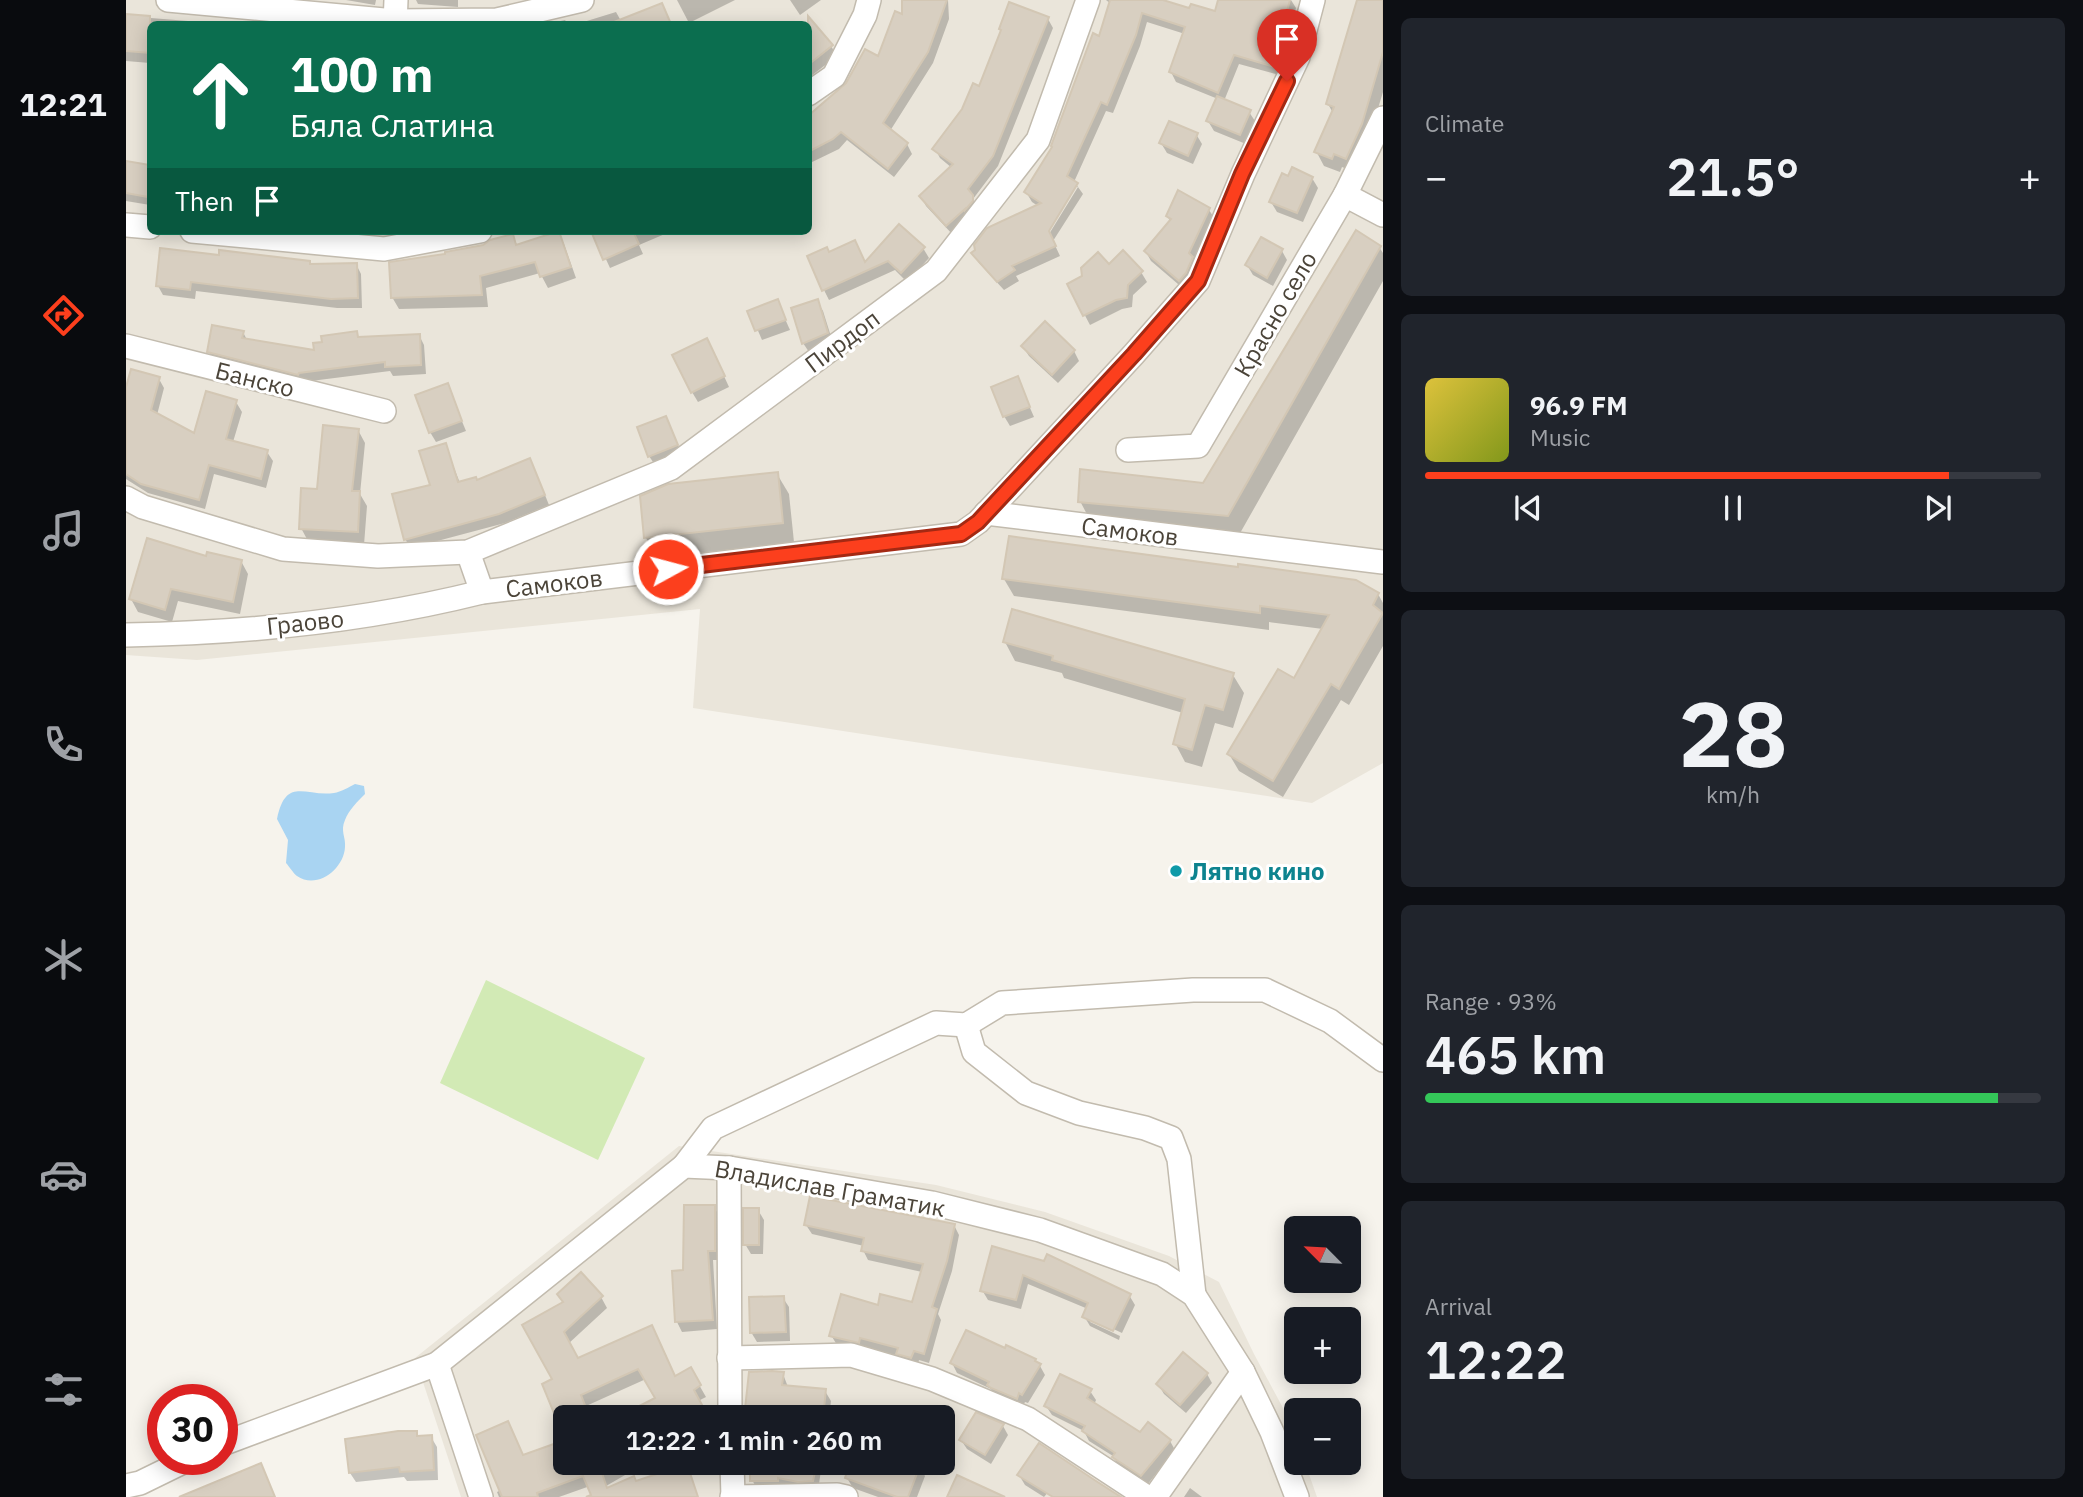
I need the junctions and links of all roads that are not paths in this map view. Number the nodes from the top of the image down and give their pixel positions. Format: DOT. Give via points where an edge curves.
graph roads {
  1 [pos="168,0"];
  2 [pos="582,0"];
  3 [pos="1088,0"];
  4 [pos="1313,0"];
  5 [pos="863,5"];
  6 [pos="396,15"];
  7 [pos="812,91"];
  8 [pos="1383,118"];
  9 [pos="1345,195"];
  10 [pos="1383,215"];
  11 [pos="126,225"];
  12 [pos="147,227"];
  13 [pos="277,235"];
  14 [pos="437,235"];
  15 [pos="384,240"];
  16 [pos="126,346"];
  17 [pos="384,411"];
  18 [pos="1128,450"];
  19 [pos="126,498"];
  20 [pos="986,513"];
  21 [pos="468,552"];
  22 [pos="1383,562"];
  23 [pos="482,592"];
  24 [pos="126,635"];
  25 [pos="966,1025"];
  26 [pos="1383,1060"];
  27 [pos="684,1166"];
  28 [pos="729,1168"];
  29 [pos="1194,1295"];
  30 [pos="729,1358"];
  31 [pos="437,1364"];
  32 [pos="1243,1372"];
  33 [pos="730,1405"];
  34 [pos="238,1438"];
  35 [pos="153,1475"];
  36 [pos="732,1475"];
  37 [pos="133,1484"];
  38 [pos="481,1497"];
  39 [pos="733,1497"];
  40 [pos="846,1497"];
  41 [pos="1147,1497"];
  42 [pos="1155,1497"];
  43 [pos="1297,1497"];
  1 -- 6 [label="street"];
  2 -- 6 [label="street" via="497,20"];
  3 -- 21 [label="street, Пирдоп" via="1038,140 936,271 671,468"];
  4 -- 20 [label="street" via="1298,58 1242,174 1198,281"];
  5 -- 7 [label="street" via="834,76"];
  8 -- 9 [label="street, Красно село"];
  9 -- 10 [label="street"];
  9 -- 18 [label="street, Красно село" via="1198,446"];
  11 -- 12 [label="street"];
  13 -- 15 [label="street"];
  14 -- 15 [label="street"];
  16 -- 17 [label="street, Банско"];
  19 -- 21 [label="street" via="284,549 378,556"];
  20 -- 22 [label="street, Самоков"];
  20 -- 23 [label="street, Самоков" via="961,534"];
  21 -- 23 [label="street, Самоков"];
  23 -- 24 [label="street, Граово" via="426,606 316,622"];
  25 -- 26 [label="street" via="1002,1003 1193,990 1265,990 1331,1021"];
  25 -- 27 [label="street" via="936,1023 713,1128"];
  25 -- 29 [label="street" via="974,1052 1026,1093 1171,1138 1179,1159"];
  27 -- 28 [label="street, Владислав Граматик"];
  27 -- 31 [label="street, Владислав Граматик"];
  28 -- 29 [label="street, Владислав Граматик" via="932,1203 1040,1230 1162,1274"];
  28 -- 30 [label="street"];
  29 -- 32 [label="street, Владислав Граматик"];
  30 -- 33 [label="street"];
  30 -- 41 [label="street" via="851,1355 932,1379 1028,1419"];
  31 -- 34 [label="street, Владислав Граматик"];
  31 -- 38 [label="street"];
  32 -- 42 [label="street"];
  32 -- 43 [label="street, Владислав Граматик"];
  35 -- 37 [label="street"];
  36 -- 39 [label="street"];
  39 -- 40 [label="street"];
}
